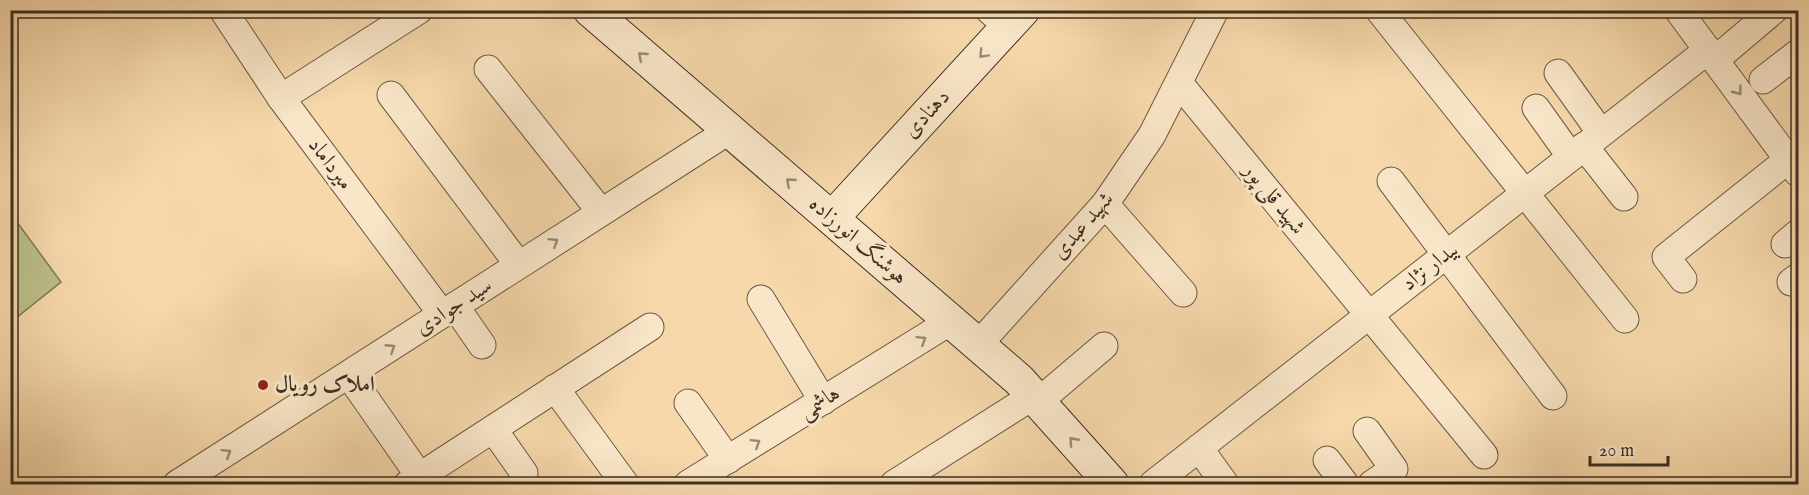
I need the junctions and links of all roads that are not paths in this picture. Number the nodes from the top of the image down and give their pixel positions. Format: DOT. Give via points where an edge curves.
graph roads {
  1 [pos="419,10"];
  2 [pos="590,10"];
  3 [pos="1215,10"];
  4 [pos="1379,10"];
  5 [pos="1678,10"];
  6 [pos="1774,10"];
  7 [pos="230,13"];
  8 [pos="1006,16"];
  9 [pos="1798,53"];
  10 [pos="1711,55"];
  11 [pos="488,69"];
  12 [pos="1558,73"];
  13 [pos="1763,80"];
  14 [pos="1175,90"];
  15 [pos="391,94"];
  16 [pos="281,98"];
  17 [pos="1536,108"];
  18 [pos="730,130"];
  19 [pos="1586,146"];
  20 [pos="1794,166"];
  21 [pos="1391,181"];
  22 [pos="1525,193"];
  23 [pos="1624,197"];
  24 [pos="1105,204"];
  25 [pos="601,212"];
  26 [pos="832,218"];
  27 [pos="1447,254"];
  28 [pos="518,264"];
  29 [pos="1683,279"];
  30 [pos="1183,293"];
  31 [pos="761,299"];
  32 [pos="449,310"];
  33 [pos="1370,315"];
  34 [pos="1625,319"];
  35 [pos="951,321"];
  36 [pos="650,327"];
  37 [pos="482,345"];
  38 [pos="978,345"];
  39 [pos="1104,346"];
  40 [pos="349,375"];
  41 [pos="555,388"];
  42 [pos="1553,396"];
  43 [pos="1036,399"];
  44 [pos="823,401"];
  45 [pos="688,403"];
  46 [pos="493,429"];
  47 [pos="1367,431"];
  48 [pos="1199,448"];
  49 [pos="1484,455"];
  50 [pos="728,460"];
  51 [pos="1327,460"];
  52 [pos="524,473"];
  53 [pos="414,481"];
  54 [pos="177,484"];
  55 [pos="625,484"];
  56 [pos="688,484"];
  57 [pos="894,484"];
  58 [pos="1112,484"];
  59 [pos="1153,484"];
  60 [pos="1225,484"];
  61 [pos="1345,484"];
  62 [pos="1372,484"];
  1 -- 16 [label="street"];
  18 -- 2 [label="main road, هوشنگ انورزاده, one-way"];
  3 -- 14 [label="street, شهید عبدی"];
  4 -- 22 [label="street"];
  5 -- 10 [label="street"];
  6 -- 10 [label="street, بیدار نژاد"];
  7 -- 16 [label="street, میرداماد"];
  8 -- 26 [label="main road, دهنادی, one-way"];
  9 -- 13 [label="street"];
  10 -- 19 [label="street, بیدار نژاد"];
  10 -- 20 [label="street, one-way"];
  11 -- 25 [label="street"];
  12 -- 19 [label="street"];
  14 -- 24 [label="street, شهید عبدی" via="1152,135"];
  14 -- 33 [label="street, شهید قلی پور"];
  15 -- 28 [label="street"];
  16 -- 32 [label="street, میرداماد"];
  17 -- 19 [label="street"];
  18 -- 25 [label="street, سید جوادی"];
  26 -- 18 [label="main road, هوشنگ انورزاده, one-way"];
  19 -- 22 [label="street, بیدار نژاد"];
  19 -- 23 [label="street"];
  20 -- 29 [label="street" via="1666,257"];
  21 -- 27 [label="street"];
  22 -- 27 [label="street, بیدار نژاد"];
  22 -- 34 [label="street"];
  24 -- 30 [label="street"];
  24 -- 38 [label="street, شهید عبدی"];
  28 -- 25 [label="street, سید جوادی, one-way"];
  26 -- 35 [label="main road, هوشنگ انورزاده"];
  27 -- 33 [label="street, بیدار نژاد"];
  27 -- 42 [label="street"];
  28 -- 32 [label="street, سید جوادی"];
  31 -- 44 [label="street"];
  32 -- 37 [label="street, میرداماد"];
  40 -- 32 [label="street, سید جوادی, one-way"];
  33 -- 48 [label="street, بیدار نژاد"];
  33 -- 49 [label="street, شهید قلی پور"];
  35 -- 38 [label="main road, هوشنگ انورزاده"];
  44 -- 35 [label="street, هاشمی, one-way"];
  36 -- 41 [label="street"];
  38 -- 43 [label="main road, هوشنگ انورزاده"];
  39 -- 43 [label="street"];
  40 -- 53 [label="street"];
  54 -- 40 [label="street, سید جوادی, one-way"];
  41 -- 46 [label="street"];
  41 -- 55 [label="street"];
  43 -- 57 [label="street"];
  58 -- 43 [label="main road, هوشنگ انورزاده, one-way"];
  50 -- 44 [label="street, هاشمی, one-way"];
  45 -- 50 [label="street"];
  46 -- 52 [label="street"];
  46 -- 53 [label="street"];
  47 -- 62 [label="street" via="1394,469"];
  48 -- 59 [label="street, بیدار نژاد"];
  48 -- 60 [label="street"];
  50 -- 56 [label="street, هاشمی"];
  51 -- 61 [label="street"];
}
